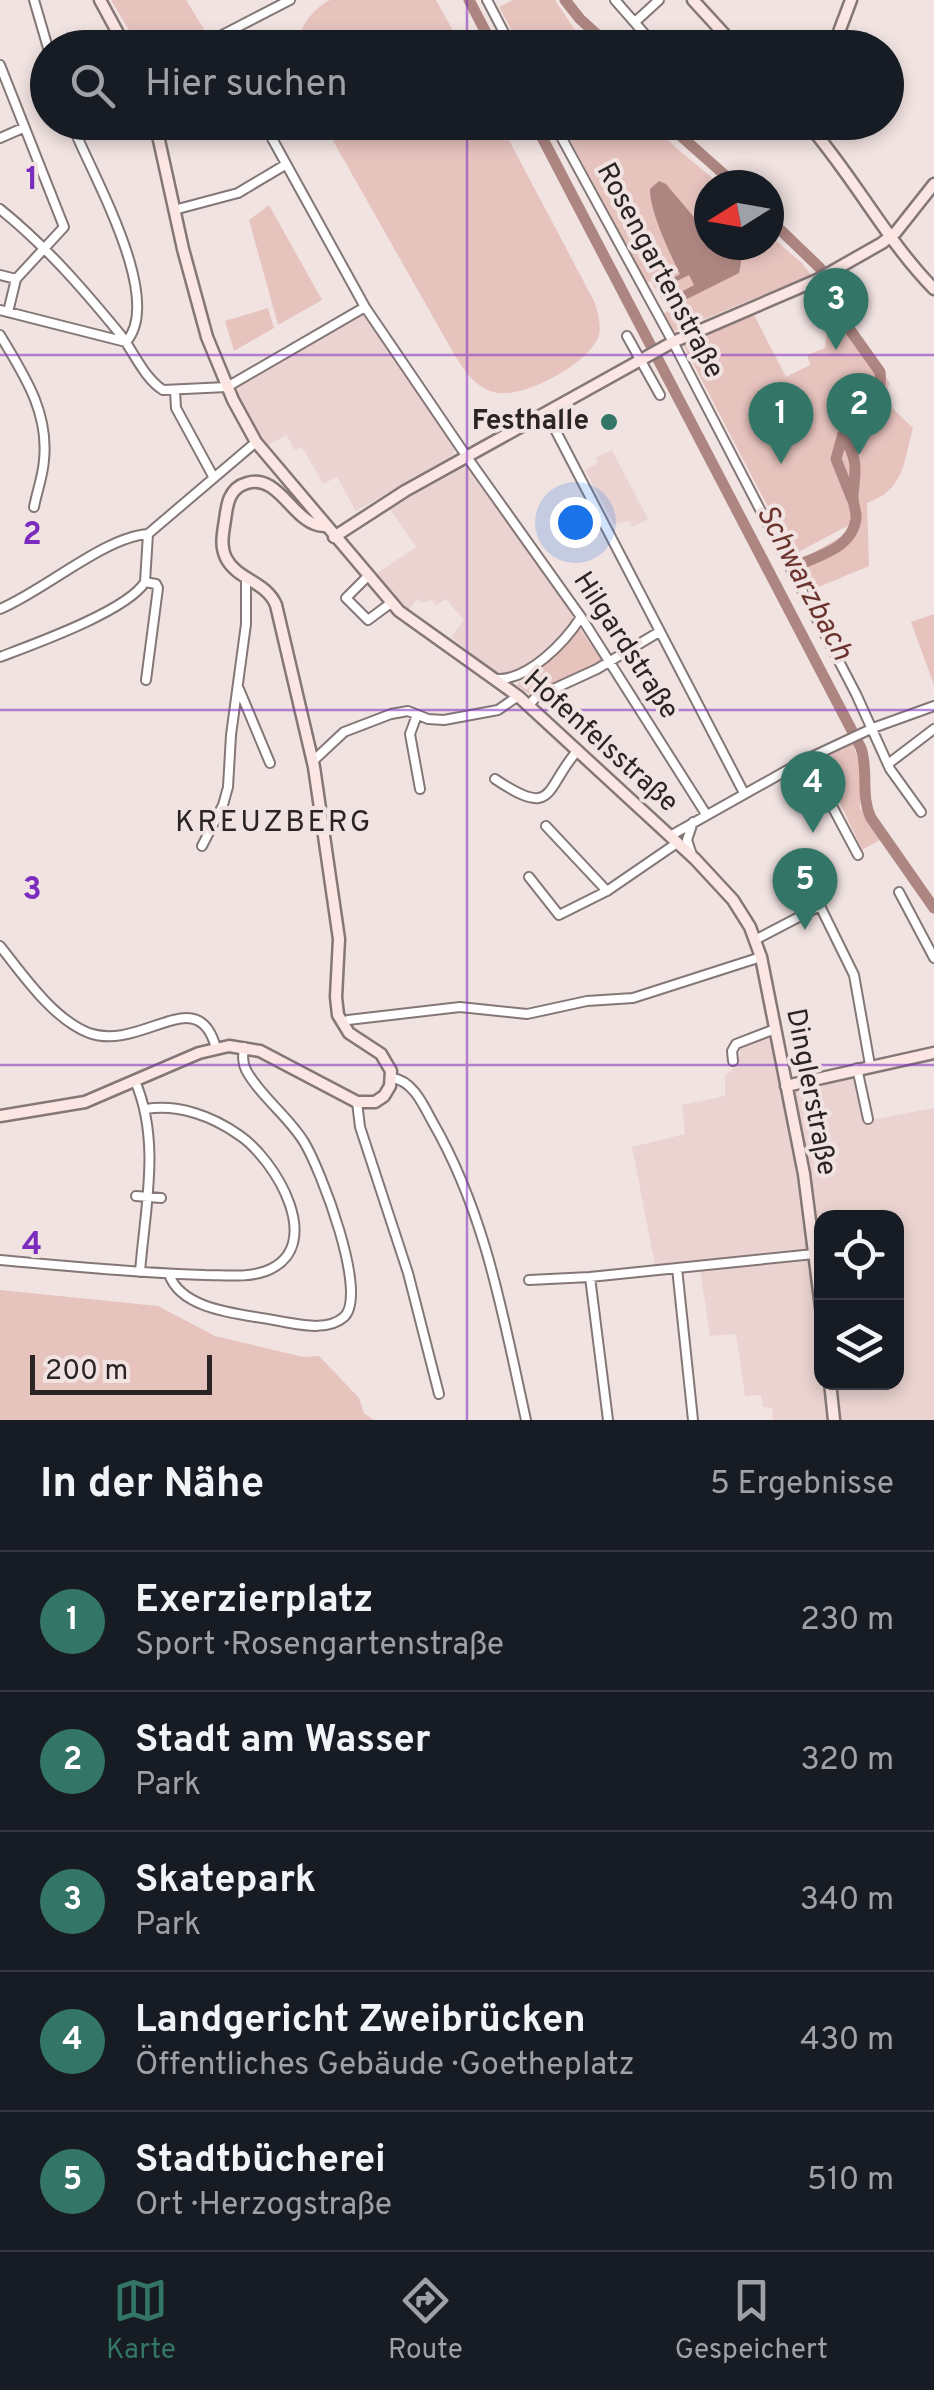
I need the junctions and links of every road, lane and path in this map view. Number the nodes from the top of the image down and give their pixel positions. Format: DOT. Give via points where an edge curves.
graph roads {
  1 [pos="34,0"];
  2 [pos="100,0"];
  3 [pos="290,0"];
  4 [pos="486,0"];
  5 [pos="615,0"];
  6 [pos="659,0"];
  7 [pos="693,0"];
  8 [pos="851,0"];
  9 [pos="635,22"];
  10 [pos="43,30"];
  11 [pos="116,30"];
  12 [pos="230,30"];
  13 [pos="502,30"];
  14 [pos="642,30"];
  15 [pos="719,30"];
  16 [pos="840,30"];
  17 [pos="0,66"];
  18 [pos="23,128"];
  19 [pos="0,138"];
  20 [pos="79,140"];
  21 [pos="160,140"];
  22 [pos="273,140"];
  23 [pos="561,140"];
  24 [pos="824,140"];
  25 [pos="286,165"];
  26 [pos="934,184"];
  27 [pos="0,208"];
  28 [pos="174,210"];
  29 [pos="891,237"];
  30 [pos="45,248"];
  31 [pos="0,275"];
  32 [pos="16,279"];
  33 [pos="934,288"];
  34 [pos="366,307"];
  35 [pos="4,311"];
  36 [pos="0,335"];
  37 [pos="627,336"];
  38 [pos="126,342"];
  39 [pos="668,344"];
  40 [pos="642,359"];
  41 [pos="227,387"];
  42 [pos="175,391"];
  43 [pos="660,395"];
  44 [pos="546,414"];
  45 [pos="256,442"];
  46 [pos="467,458"];
  47 [pos="214,478"];
  48 [pos="34,507"];
  49 [pos="325,526"];
  50 [pos="349,527"];
  51 [pos="148,534"];
  52 [pos="334,537"];
  53 [pos="351,556"];
  54 [pos="246,577"];
  55 [pos="367,577"];
  56 [pos="145,582"];
  57 [pos="390,603"];
  58 [pos="0,609"];
  59 [pos="581,617"];
  60 [pos="659,632"];
  61 [pos="0,657"];
  62 [pos="609,662"];
  63 [pos="496,679"];
  64 [pos="146,680"];
  65 [pos="238,685"];
  66 [pos="518,696"];
  67 [pos="528,705"];
  68 [pos="934,706"];
  69 [pos="417,715"];
  70 [pos="873,728"];
  71 [pos="934,729"];
  72 [pos="578,750"];
  73 [pos="806,758"];
  74 [pos="313,761"];
  75 [pos="270,763"];
  76 [pos="888,764"];
  77 [pos="494,779"];
  78 [pos="420,789"];
  79 [pos="744,793"];
  80 [pos="921,812"];
  81 [pos="706,814"];
  82 [pos="692,822"];
  83 [pos="546,826"];
  84 [pos="674,840"];
  85 [pos="202,846"];
  86 [pos="858,855"];
  87 [pos="695,859"];
  88 [pos="529,877"];
  89 [pos="607,891"];
  90 [pos="899,892"];
  91 [pos="756,940"];
  92 [pos="0,946"];
  93 [pos="762,957"];
  94 [pos="934,958"];
  95 [pos="348,1020"];
  96 [pos="775,1028"];
  97 [pos="244,1047"];
  98 [pos="216,1048"];
  99 [pos="934,1054"];
  100 [pos="734,1061"];
  101 [pos="864,1066"];
  102 [pos="392,1078"];
  103 [pos="135,1080"];
  104 [pos="786,1086"];
  105 [pos="357,1102"];
  106 [pos="146,1109"];
  107 [pos="0,1116"];
  108 [pos="868,1119"];
  109 [pos="136,1196"];
  110 [pos="146,1197"];
  111 [pos="160,1198"];
  112 [pos="814,1254"];
  113 [pos="0,1260"];
  114 [pos="677,1268"];
  115 [pos="140,1272"];
  116 [pos="169,1274"];
  117 [pos="590,1277"];
  118 [pos="528,1280"];
  119 [pos="831,1390"];
  120 [pos="439,1394"];
  121 [pos="526,1420"];
  122 [pos="608,1420"];
  123 [pos="693,1420"];
  124 [pos="834,1420"];
  1 -- 10 [label="street"];
  2 -- 11 [label="main road"];
  3 -- 12 [label="street"];
  4 -- 13 [label="street"];
  5 -- 9 [label="street"];
  6 -- 9 [label="street"];
  7 -- 15 [label="main road"];
  8 -- 16 [label="main road"];
  9 -- 14 [label="street"];
  17 -- 18 [label="street"];
  18 -- 19 [label="street"];
  18 -- 30 [label="street" via="64,227"];
  20 -- 38 [label="street" via="124,241 136,300"];
  21 -- 28 [label="main road, Hofenfelsstraße"];
  22 -- 25 [label="street, Hilgardstraße"];
  23 -- 39 [label="street, Rosengartenstraße"];
  24 -- 29 [label="main road"];
  25 -- 28 [label="street" via="238,192"];
  25 -- 34 [label="street, Hilgardstraße"];
  26 -- 29 [label="main road"];
  27 -- 30 [label="street"];
  28 -- 41 [label="main road, Hofenfelsstraße" via="200,316"];
  29 -- 33 [label="main road"];
  29 -- 39 [label="main road" via="825,276"];
  30 -- 32 [label="street"];
  30 -- 38 [label="street"];
  31 -- 32 [label="street"];
  32 -- 35 [label="street"];
  34 -- 41 [label="street"];
  34 -- 46 [label="street, Hilgardstraße"];
  35 -- 38 [label="street"];
  36 -- 48 [label="street" via="31,388 43,426"];
  37 -- 40 [label="street"];
  38 -- 42 [label="street" via="155,385"];
  39 -- 40 [label="main road"];
  39 -- 70 [label="street, Rosengartenstraße"];
  40 -- 43 [label="street"];
  40 -- 44 [label="main road"];
  41 -- 42 [label="street"];
  41 -- 45 [label="main road, Hofenfelsstraße"];
  42 -- 47 [label="street" via="176,408"];
  44 -- 46 [label="main road"];
  44 -- 60 [label="street"];
  45 -- 47 [label="street"];
  45 -- 49 [label="main road, Hofenfelsstraße"];
  46 -- 50 [label="main road"];
  46 -- 59 [label="street, Hilgardstraße"];
  47 -- 51 [label="street"];
  49 -- 52 [label="main road, Hofenfelsstraße"];
  49 -- 54 [label="main road" via="311,523 267,484 239,486 228,502 223,542 228,562"];
  50 -- 52 [label="main road"];
  50 -- 53 [label="main road"];
  51 -- 56 [label="street"];
  51 -- 58 [label="street"];
  52 -- 53 [label="main road, Hofenfelsstraße"];
  53 -- 55 [label="main road, Hofenfelsstraße"];
  54 -- 65 [label="street"];
  54 -- 74 [label="main road" via="276,605"];
  55 -- 57 [label="main road, Hofenfelsstraße"];
  55 -- 57 [label="street" via="346,598 368,620"];
  56 -- 61 [label="street" via="101,614"];
  56 -- 64 [label="street" via="158,588"];
  57 -- 63 [label="main road, Hofenfelsstraße"];
  59 -- 62 [label="street, Hilgardstraße"];
  59 -- 63 [label="street" via="527,671"];
  60 -- 62 [label="street"];
  60 -- 79 [label="street"];
  62 -- 67 [label="street"];
  62 -- 81 [label="street, Hilgardstraße"];
  63 -- 66 [label="main road, Hofenfelsstraße"];
  65 -- 75 [label="street"];
  65 -- 85 [label="street" via="228,787"];
  66 -- 67 [label="main road, Hofenfelsstraße"];
  66 -- 69 [label="street" via="489,712 444,720"];
  67 -- 72 [label="main road, Hofenfelsstraße"];
  68 -- 70 [label="street"];
  69 -- 74 [label="street" via="398,712 352,728"];
  69 -- 78 [label="street" via="410,741"];
  70 -- 73 [label="street"];
  70 -- 76 [label="street, Rosengartenstraße"];
  71 -- 76 [label="street"];
  72 -- 77 [label="street" via="545,796 526,798"];
  72 -- 84 [label="main road, Hofenfelsstraße"];
  73 -- 79 [label="street"];
  73 -- 86 [label="street"];
  74 -- 102 [label="main road" via="340,939 338,1015 349,1034 385,1059"];
  76 -- 80 [label="street, Rosengartenstraße"];
  79 -- 81 [label="street"];
  81 -- 82 [label="street"];
  82 -- 84 [label="street"];
  82 -- 87 [label="street" via="687,840"];
  83 -- 89 [label="street"];
  84 -- 87 [label="main road, Hofenfelsstraße"];
  84 -- 89 [label="street"];
  87 -- 91 [label="main road, Hofenfelsstraße"];
  88 -- 89 [label="street" via="559,915"];
  90 -- 94 [label="street"];
  91 -- 93 [label="main road, Dinglerstraße"];
  91 -- 101 [label="street" via="820,906 854,975"];
  92 -- 98 [label="street" via="80,1028 117,1038 193,1017 205,1023"];
  93 -- 95 [label="street" via="633,998 527,1014 450,1008"];
  93 -- 96 [label="main road, Dinglerstraße"];
  96 -- 100 [label="street" via="736,1044"];
  96 -- 104 [label="main road, Dinglerstraße"];
  97 -- 98 [label="main road"];
  97 -- 105 [label="main road"];
  97 -- 116 [label="street" via="246,1069 300,1136 322,1181 348,1268 350,1306 330,1324 294,1324 194,1302 178,1293"];
  98 -- 103 [label="main road"];
  99 -- 101 [label="main road"];
  101 -- 104 [label="main road"];
  101 -- 108 [label="street"];
  102 -- 105 [label="main road" via="380,1099"];
  102 -- 121 [label="street" via="418,1097 466,1186 489,1254"];
  103 -- 106 [label="street"];
  103 -- 107 [label="main road" via="76,1104"];
  104 -- 112 [label="main road, Dinglerstraße"];
  105 -- 120 [label="street"];
  106 -- 110 [label="street"];
  106 -- 116 [label="street" via="184,1110 240,1135 272,1168 294,1228 286,1257 265,1272"];
  109 -- 110 [label="street"];
  110 -- 111 [label="street"];
  110 -- 115 [label="street"];
  112 -- 114 [label="street"];
  113 -- 115 [label="street"];
  114 -- 117 [label="street"];
  114 -- 123 [label="street"];
  115 -- 116 [label="street"];
  117 -- 118 [label="street"];
  117 -- 122 [label="street"];
  119 -- 124 [label="main road"];
}
